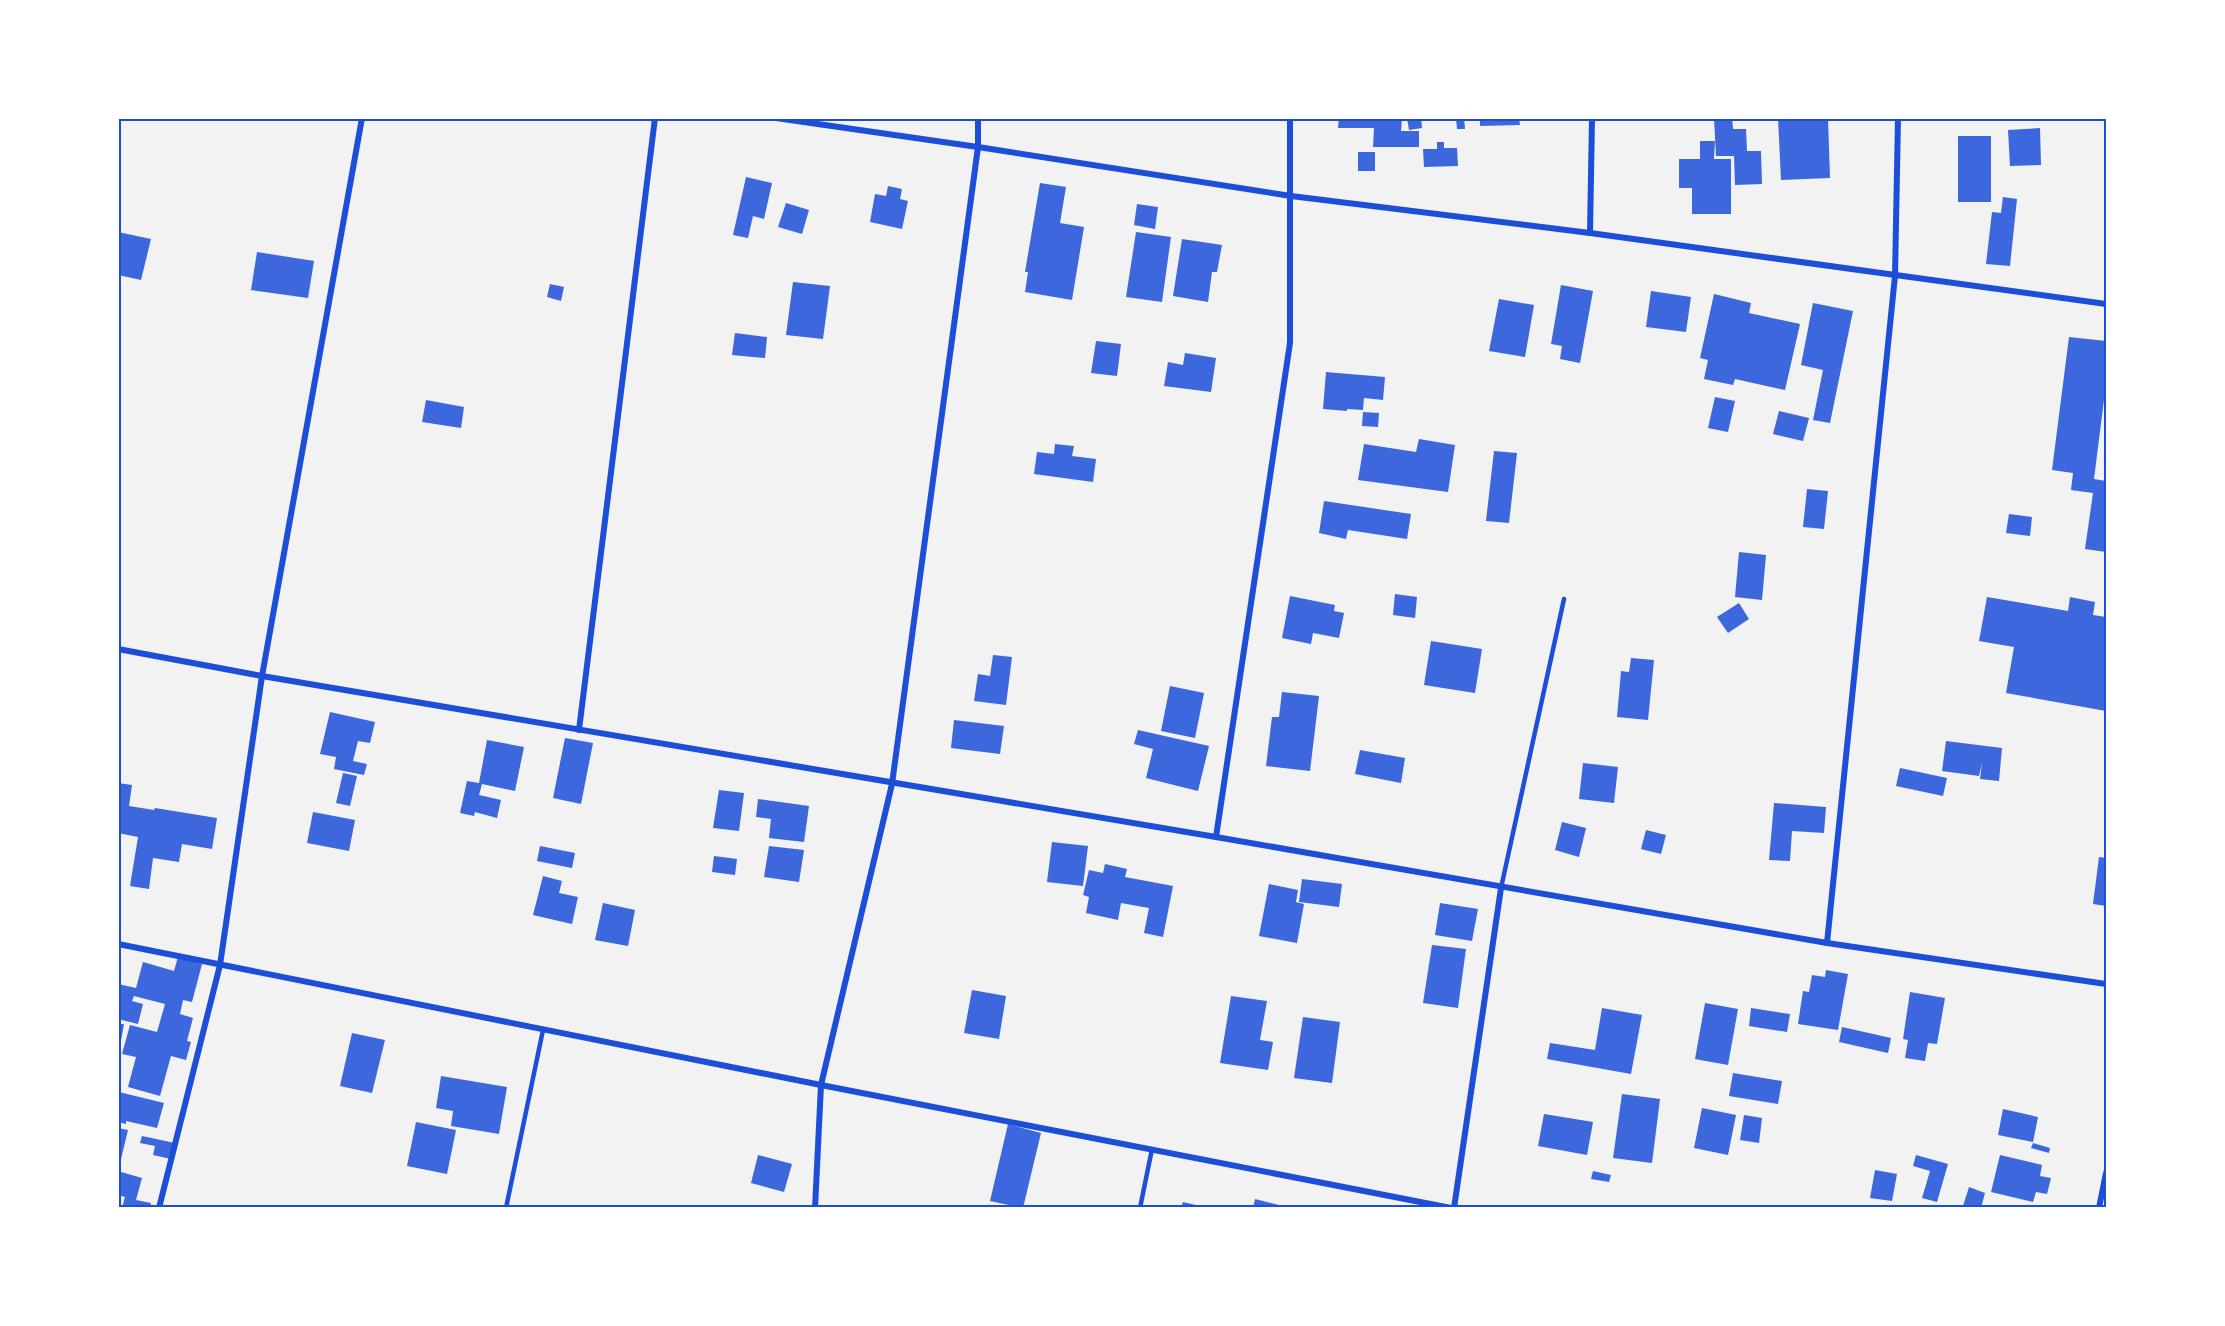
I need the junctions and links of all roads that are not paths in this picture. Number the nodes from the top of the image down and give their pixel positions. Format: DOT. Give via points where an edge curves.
graph roads {
  1 [pos="362,118"];
  2 [pos="655,118"];
  3 [pos="776,118"];
  4 [pos="978,118"];
  5 [pos="1290,118"];
  6 [pos="1592,118"];
  7 [pos="1898,118"];
  8 [pos="978,147"];
  9 [pos="1291,196"];
  10 [pos="1590,233"];
  11 [pos="1895,276"];
  12 [pos="2106,304"];
  13 [pos="1564,599"];
  14 [pos="118,649"];
  15 [pos="262,676"];
  16 [pos="579,730"];
  17 [pos="892,784"];
  18 [pos="1216,837"];
  19 [pos="1501,888"];
  20 [pos="1827,943"];
  21 [pos="118,944"];
  22 [pos="220,965"];
  23 [pos="2106,984"];
  24 [pos="543,1030"];
  25 [pos="821,1085"];
  26 [pos="1152,1149"];
  27 [pos="2106,1173"];
  28 [pos="159,1208"];
  29 [pos="506,1208"];
  30 [pos="815,1208"];
  31 [pos="1140,1208"];
  32 [pos="1453,1208"];
  33 [pos="2099,1208"];
  1 -- 15 [label="street"];
  2 -- 16 [label="street"];
  3 -- 8 [label="street"];
  4 -- 8 [label="street"];
  5 -- 9 [label="street"];
  6 -- 10 [label="street"];
  7 -- 11 [label="street"];
  8 -- 9 [label="street"];
  8 -- 17 [label="street"];
  9 -- 10 [label="street"];
  9 -- 18 [label="street" via="1290,343"];
  10 -- 11 [label="street"];
  11 -- 12 [label="street"];
  11 -- 20 [label="street"];
  13 -- 19 [label="lane"];
  14 -- 15 [label="street"];
  15 -- 16 [label="street"];
  15 -- 22 [label="street"];
  16 -- 17 [label="street"];
  17 -- 18 [label="street"];
  17 -- 25 [label="street"];
  18 -- 19 [label="street"];
  19 -- 20 [label="street"];
  19 -- 32 [label="street"];
  20 -- 23 [label="street"];
  21 -- 22 [label="street"];
  22 -- 24 [label="street"];
  22 -- 28 [label="street"];
  24 -- 25 [label="street"];
  24 -- 29 [label="lane"];
  25 -- 26 [label="street"];
  25 -- 30 [label="street"];
  26 -- 31 [label="lane"];
  26 -- 32 [label="street"];
  27 -- 33 [label="street"];
}
